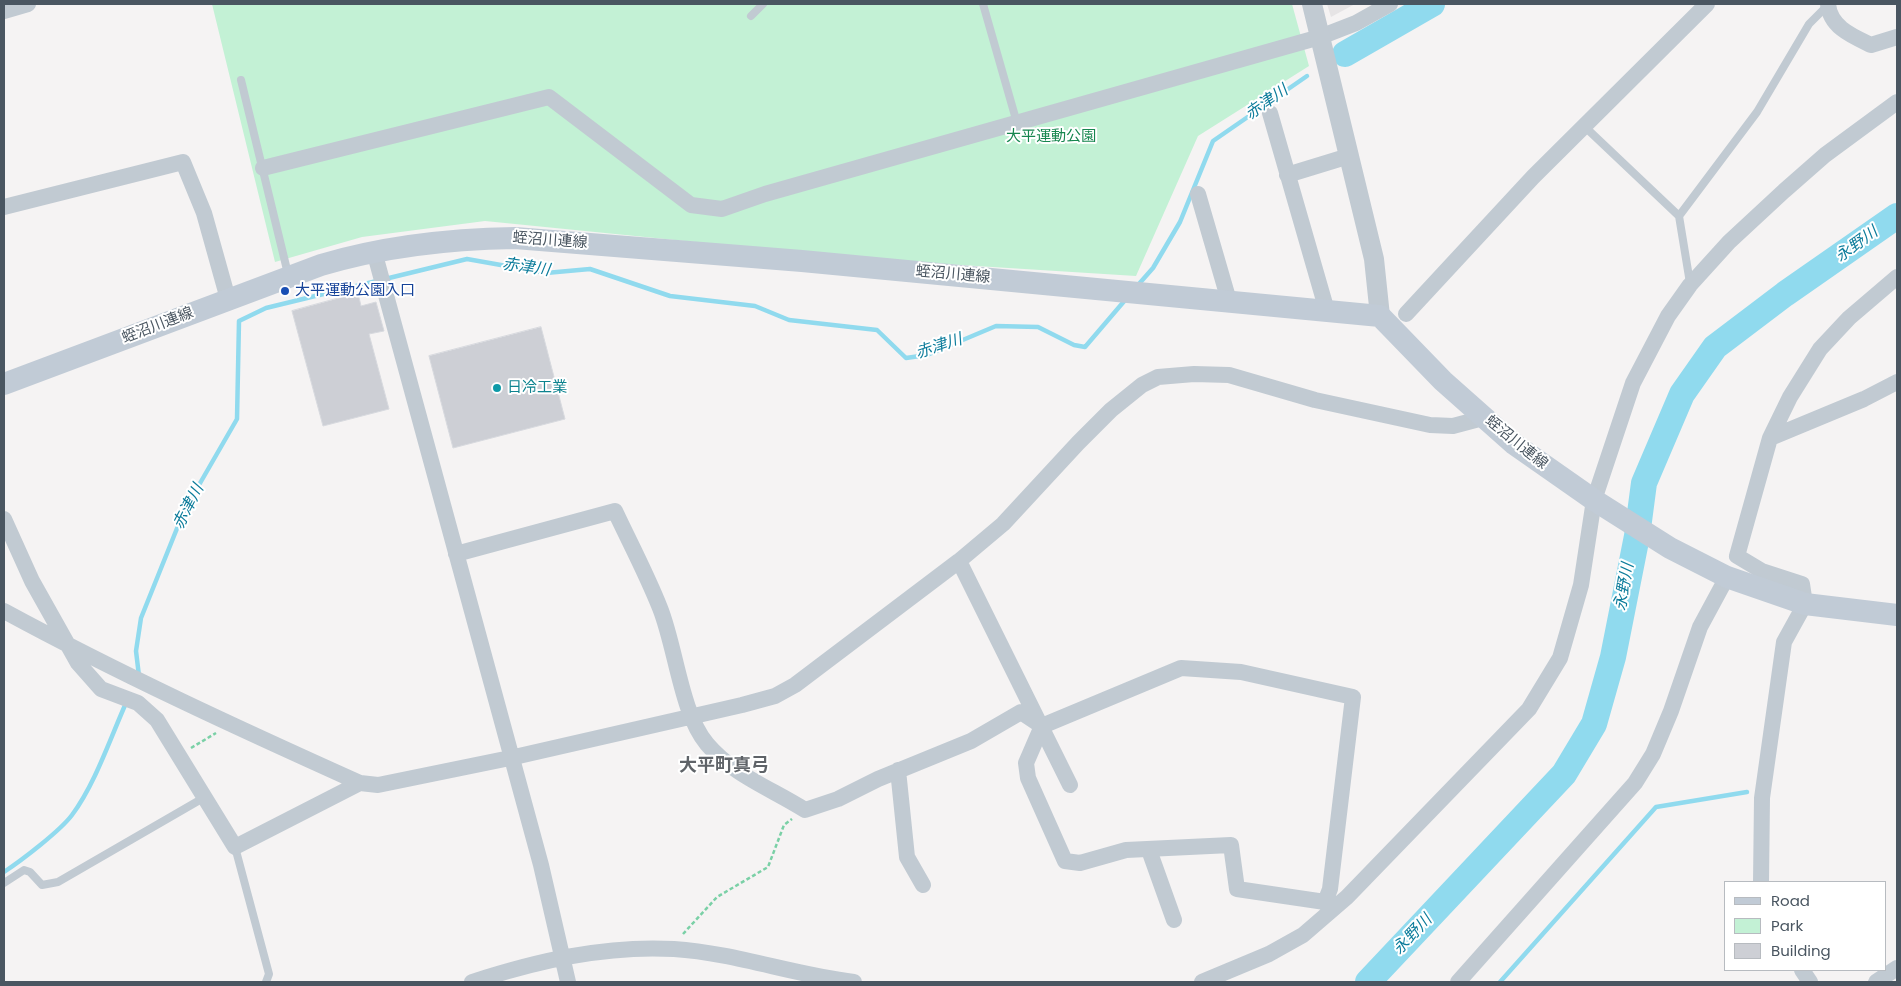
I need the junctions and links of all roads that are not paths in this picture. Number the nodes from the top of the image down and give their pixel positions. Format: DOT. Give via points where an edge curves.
graph roads {
  1 [pos="28,4"];
  2 [pos="763,4"];
  3 [pos="983,4"];
  4 [pos="1312,4"];
  5 [pos="1390,4"];
  6 [pos="1707,4"];
  7 [pos="1828,4"];
  8 [pos="4,11"];
  9 [pos="751,16"];
  10 [pos="1320,37"];
  11 [pos="1897,37"];
  12 [pos="241,80"];
  13 [pos="1897,102"];
  14 [pos="1270,113"];
  15 [pos="1017,123"];
  16 [pos="1584,126"];
  17 [pos="1349,156"];
  18 [pos="262,168"];
  19 [pos="1288,175"];
  20 [pos="1198,194"];
  21 [pos="4,207"];
  22 [pos="1679,216"];
  23 [pos="374,251"];
  24 [pos="289,276"];
  25 [pos="1897,277"];
  26 [pos="1690,285"];
  27 [pos="228,299"];
  28 [pos="1229,302"];
  29 [pos="1327,311"];
  30 [pos="1406,314"];
  31 [pos="1380,316"];
  32 [pos="1897,382"];
  33 [pos="4,384"];
  34 [pos="1483,418"];
  35 [pos="1770,438"];
  36 [pos="1597,502"];
  37 [pos="4,519"];
  38 [pos="456,554"];
  39 [pos="959,561"];
  40 [pos="1722,574"];
  41 [pos="1805,604"];
  42 [pos="4,611"];
  43 [pos="1897,615"];
  44 [pos="66,645"];
  45 [pos="691,717"];
  46 [pos="1042,726"];
  47 [pos="510,758"];
  48 [pos="898,770"];
  49 [pos="360,783"];
  50 [pos="1070,785"];
  51 [pos="205,797"];
  52 [pos="235,846"];
  53 [pos="1149,850"];
  54 [pos="1761,881"];
  55 [pos="4,883"];
  56 [pos="924,885"];
  57 [pos="1174,920"];
  58 [pos="563,958"];
  59 [pos="1897,968"];
  60 [pos="1803,971"];
  61 [pos="266,982"];
  62 [pos="472,982"];
  63 [pos="568,982"];
  64 [pos="854,982"];
  65 [pos="1202,982"];
  66 [pos="1458,982"];
  67 [pos="1810,982"];
  68 [pos="1876,982"];
  1 -- 8 [label="street"];
  2 -- 9 [label="lane"];
  3 -- 15 [label="lane"];
  4 -- 10 [label="street"];
  5 -- 10 [label="street" via="1356,23"];
  6 -- 16 [label="street"];
  7 -- 11 [label="street" via="1843,32 1871,44"];
  7 -- 22 [label="lane" via="1809,24 1757,112"];
  10 -- 15 [label="street"];
  10 -- 17 [label="street"];
  12 -- 18 [label="lane"];
  13 -- 26 [label="street" via="1818,161 1729,242"];
  14 -- 19 [label="street"];
  15 -- 18 [label="street" via="722,209 691,205 549,97"];
  16 -- 22 [label="lane"];
  16 -- 30 [label="street"];
  17 -- 19 [label="street"];
  17 -- 31 [label="street" via="1374,259"];
  18 -- 24 [label="lane"];
  19 -- 29 [label="street"];
  20 -- 28 [label="street"];
  21 -- 27 [label="street" via="183,162 204,214"];
  22 -- 26 [label="lane"];
  23 -- 24 [label="main road, 蛭沼川連線"];
  23 -- 28 [label="main road, 蛭沼川連線" via="450,240 515,238 792,260"];
  23 -- 38 [label="street"];
  24 -- 27 [label="main road, 蛭沼川連線"];
  25 -- 35 [label="street" via="1849,318 1820,349 1790,397"];
  26 -- 36 [label="street" via="1668,316 1633,383"];
  27 -- 33 [label="main road, 蛭沼川連線"];
  28 -- 29 [label="main road"];
  29 -- 31 [label="main road"];
  31 -- 34 [label="main road, 蛭沼川連線"];
  32 -- 35 [label="street"];
  34 -- 36 [label="main road, 蛭沼川連線"];
  34 -- 39 [label="street" via="1453,426 1430,425 1315,400 1229,375 1158,377 1142,385 1111,410 1004,524"];
  35 -- 41 [label="street" via="1737,556 1762,570 1802,584"];
  36 -- 40 [label="main road, 蛭沼川連線" via="1656,539"];
  36 -- 65 [label="street" via="1567,639 1560,658 1529,709 1347,897 1303,934 1269,954"];
  37 -- 44 [label="street"];
  38 -- 45 [label="street" via="615,511 660,608"];
  38 -- 47 [label="street"];
  39 -- 45 [label="street" via="795,685 775,696"];
  39 -- 46 [label="street"];
  40 -- 41 [label="main road, 蛭沼川連線"];
  40 -- 66 [label="street" via="1668,719 1653,754 1635,783"];
  41 -- 43 [label="main road, 蛭沼川連線"];
  41 -- 54 [label="street" via="1784,642 1762,798"];
  42 -- 44 [label="street"];
  44 -- 49 [label="street"];
  44 -- 51 [label="street" via="101,689 138,703 157,720"];
  45 -- 47 [label="street"];
  45 -- 48 [label="street" via="707,744 738,772 805,810 838,799"];
  46 -- 48 [label="street" via="1021,712 971,741"];
  46 -- 50 [label="street"];
  46 -- 53 [label="street" via="1026,763 1028,778 1065,861 1080,862 1126,850"];
  46 -- 53 [label="street" via="1181,668 1266,676 1353,697 1330,889 1325,902 1237,889 1231,845"];
  47 -- 49 [label="street" via="378,785"];
  47 -- 58 [label="street" via="541,865"];
  48 -- 56 [label="street" via="907,857"];
  49 -- 52 [label="street"];
  51 -- 52 [label="street"];
  51 -- 55 [label="lane" via="58,882 42,886 24,870"];
  52 -- 61 [label="lane" via="269,974"];
  53 -- 57 [label="street"];
  58 -- 62 [label="street"];
  58 -- 63 [label="street"];
  58 -- 64 [label="street" via="610,949 670,949"];
  59 -- 68 [label="street"];
  60 -- 67 [label="street"];
}
